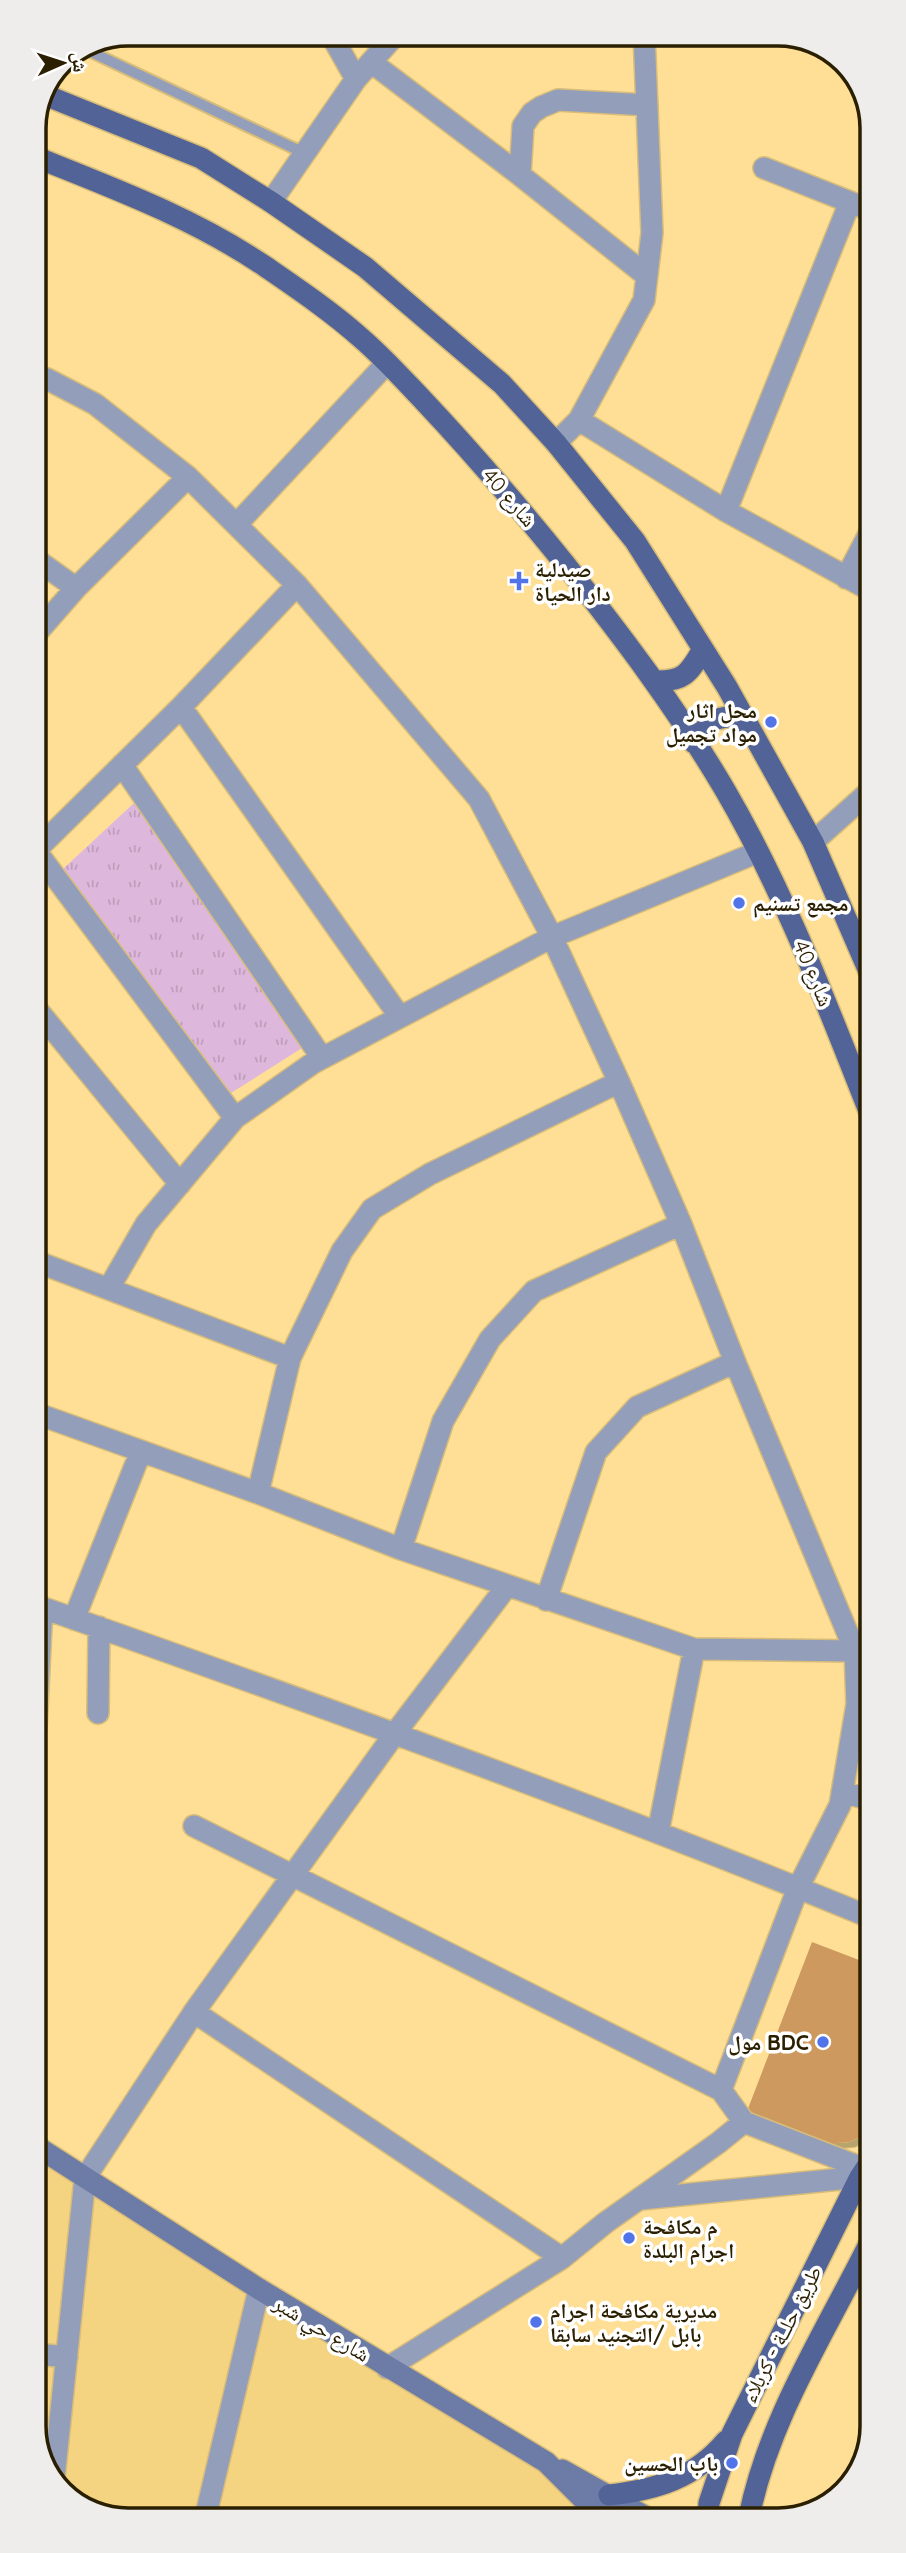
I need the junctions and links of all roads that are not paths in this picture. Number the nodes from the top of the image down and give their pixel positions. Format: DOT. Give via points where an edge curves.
graph roads {
  1 [pos="337,46"];
  2 [pos="385,46"];
  3 [pos="645,46"];
  4 [pos="94,53"];
  5 [pos="371,62"];
  6 [pos="356,79"];
  7 [pos="51,98"];
  8 [pos="647,105"];
  9 [pos="304,153"];
  10 [pos="46,161"];
  11 [pos="764,168"];
  12 [pos="520,175"];
  13 [pos="271,202"];
  14 [pos="860,206"];
  15 [pos="647,276"];
  16 [pos="387,363"];
  17 [pos="46,379"];
  18 [pos="579,420"];
  19 [pos="556,443"];
  20 [pos="188,477"];
  21 [pos="726,511"];
  22 [pos="236,524"];
  23 [pos="860,552"];
  24 [pos="46,567"];
  25 [pos="846,578"];
  26 [pos="297,585"];
  27 [pos="860,585"];
  28 [pos="76,588"];
  29 [pos="46,622"];
  30 [pos="703,649"];
  31 [pos="654,681"];
  32 [pos="181,706"];
  33 [pos="742,714"];
  34 [pos="694,743"];
  35 [pos="122,765"];
  36 [pos="860,800"];
  37 [pos="46,840"];
  38 [pos="813,842"];
  39 [pos="758,852"];
  40 [pos="46,866"];
  41 [pos="552,937"];
  42 [pos="860,951"];
  43 [pos="400,1017"];
  44 [pos="46,1020"];
  45 [pos="322,1058"];
  46 [pos="619,1082"];
  47 [pos="860,1088"];
  48 [pos="235,1118"];
  49 [pos="180,1184"];
  50 [pos="681,1224"];
  51 [pos="46,1262"];
  52 [pos="109,1288"];
  53 [pos="290,1358"];
  54 [pos="735,1362"];
  55 [pos="46,1417"];
  56 [pos="141,1451"];
  57 [pos="258,1493"];
  58 [pos="401,1549"];
  59 [pos="507,1586"];
  60 [pos="546,1600"];
  61 [pos="46,1609"];
  62 [pos="74,1619"];
  63 [pos="99,1627"];
  64 [pos="694,1649"];
  65 [pos="855,1651"];
  66 [pos="98,1713"];
  67 [pos="396,1732"];
  68 [pos="842,1792"];
  69 [pos="860,1797"];
  70 [pos="194,1826"];
  71 [pos="658,1833"];
  72 [pos="293,1875"];
  73 [pos="798,1888"];
  74 [pos="860,1913"];
  75 [pos="194,2012"];
  76 [pos="721,2090"];
  77 [pos="744,2122"];
  78 [pos="46,2153"];
  79 [pos="860,2166"];
  80 [pos="860,2169"];
  81 [pos="85,2178"];
  82 [pos="860,2180"];
  83 [pos="639,2199"];
  84 [pos="562,2258"];
  85 [pos="860,2263"];
  86 [pos="259,2289"];
  87 [pos="46,2355"];
  88 [pos="67,2357"];
  89 [pos="387,2368"];
  90 [pos="732,2434"];
  91 [pos="546,2462"];
  92 [pos="56,2465"];
  93 [pos="609,2496"];
  94 [pos="208,2507"];
  95 [pos="592,2508"];
  96 [pos="630,2508"];
  97 [pos="709,2508"];
  98 [pos="751,2508"];
  1 -- 6 [label="street"];
  2 -- 5 [label="street"];
  3 -- 8 [label="street"];
  4 -- 9 [label="lane"];
  5 -- 6 [label="street"];
  5 -- 12 [label="street"];
  6 -- 9 [label="street"];
  7 -- 13 [label="main road" via="201,158"];
  8 -- 12 [label="street" via="558,100 541,107 523,126"];
  8 -- 15 [label="street" via="652,233"];
  9 -- 13 [label="street"];
  10 -- 16 [label="main road, شارع 40" via="217,236 266,267"];
  11 -- 14 [label="street"];
  12 -- 15 [label="street"];
  13 -- 19 [label="main road" via="365,267 502,384"];
  14 -- 21 [label="street"];
  15 -- 18 [label="street" via="643,300"];
  16 -- 22 [label="street"];
  16 -- 31 [label="main road, شارع 40" via="527,516"];
  17 -- 20 [label="street" via="95,404"];
  18 -- 19 [label="street"];
  18 -- 21 [label="street"];
  19 -- 30 [label="main road" via="635,541"];
  20 -- 22 [label="street"];
  20 -- 28 [label="street"];
  21 -- 25 [label="street"];
  22 -- 26 [label="street"];
  23 -- 25 [label="street"];
  24 -- 28 [label="street"];
  25 -- 27 [label="street"];
  26 -- 32 [label="street"];
  26 -- 41 [label="street" via="479,799"];
  28 -- 29 [label="street"];
  30 -- 31 [label="main road" via="683,677"];
  30 -- 33 [label="main road"];
  31 -- 34 [label="main road, شارع 40"];
  32 -- 35 [label="street"];
  32 -- 43 [label="street"];
  33 -- 34 [label="main road" via="712,720"];
  33 -- 38 [label="main road"];
  34 -- 39 [label="main road, شارع 40"];
  35 -- 37 [label="street"];
  35 -- 45 [label="street"];
  36 -- 38 [label="street"];
  38 -- 42 [label="main road"];
  39 -- 41 [label="street"];
  39 -- 47 [label="main road, شارع 40" via="812,966"];
  40 -- 48 [label="street"];
  41 -- 43 [label="street"];
  41 -- 46 [label="street"];
  43 -- 45 [label="street"];
  44 -- 49 [label="street"];
  45 -- 48 [label="street"];
  46 -- 50 [label="street"];
  46 -- 53 [label="street" via="430,1174 372,1209 342,1251"];
  48 -- 49 [label="street"];
  49 -- 52 [label="street" via="146,1224"];
  50 -- 54 [label="street"];
  50 -- 58 [label="street" via="534,1291 490,1339 443,1421"];
  51 -- 52 [label="street"];
  52 -- 53 [label="street"];
  53 -- 57 [label="street"];
  54 -- 60 [label="street" via="637,1407 596,1452"];
  54 -- 65 [label="street"];
  55 -- 56 [label="street"];
  56 -- 57 [label="street"];
  56 -- 62 [label="street"];
  57 -- 58 [label="street"];
  58 -- 59 [label="street"];
  59 -- 60 [label="street"];
  59 -- 67 [label="street"];
  60 -- 64 [label="street"];
  61 -- 62 [label="street"];
  62 -- 63 [label="street"];
  63 -- 66 [label="street"];
  63 -- 67 [label="street"];
  64 -- 65 [label="street"];
  64 -- 71 [label="street"];
  65 -- 68 [label="street" via="857,1704"];
  67 -- 71 [label="street"];
  67 -- 72 [label="street"];
  68 -- 69 [label="street"];
  68 -- 73 [label="street" via="840,1805"];
  70 -- 72 [label="street"];
  71 -- 73 [label="street"];
  72 -- 75 [label="street"];
  72 -- 76 [label="street"];
  73 -- 74 [label="street"];
  73 -- 76 [label="street"];
  75 -- 81 [label="street"];
  75 -- 84 [label="street"];
  76 -- 77 [label="street"];
  77 -- 79 [label="street"];
  77 -- 83 [label="street"];
  78 -- 81 [label="main road, شارع حي شبر"];
  80 -- 83 [label="street"];
  81 -- 86 [label="main road, شارع حي شبر"];
  81 -- 88 [label="street"];
  82 -- 90 [label="main road, طريق حلــة - كربلاء"];
  83 -- 84 [label="street"];
  84 -- 89 [label="street"];
  85 -- 98 [label="main road, طريق حلــة - كربلاء" via="791,2395"];
  86 -- 89 [label="main road, شارع حي شبر"];
  86 -- 94 [label="street"];
  87 -- 88 [label="street"];
  88 -- 92 [label="street"];
  89 -- 91 [label="main road, شارع حي شبر"];
  90 -- 93 [label="main road" via="679,2480"];
  90 -- 97 [label="main road, طريق حلــة - كربلاء"];
  91 -- 93 [label="main road"];
  91 -- 95 [label="main road, شارع حي شبر"];
  93 -- 96 [label="main road"];
}
